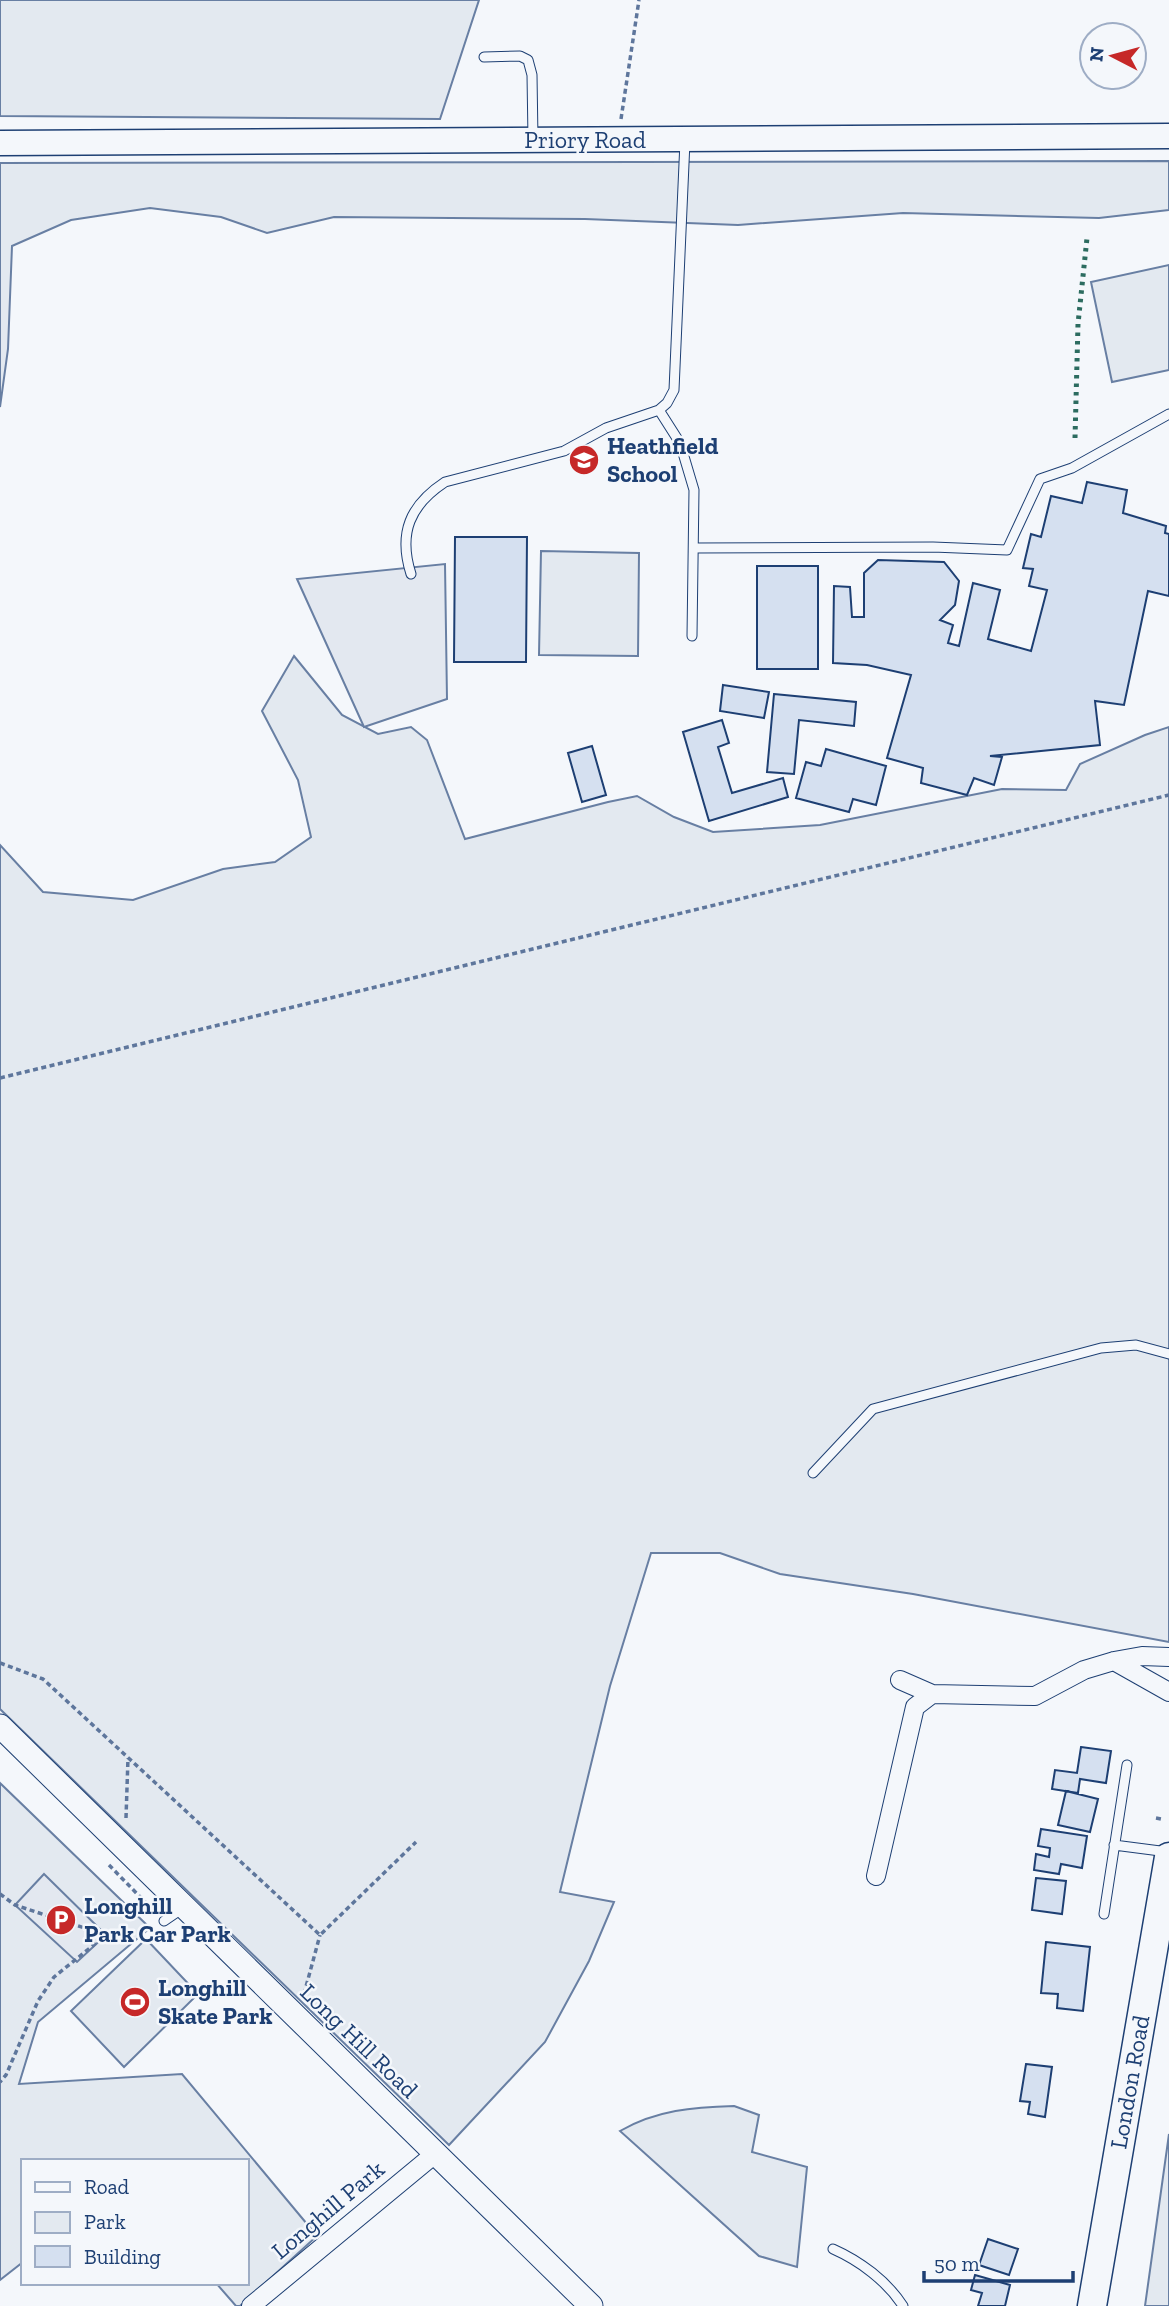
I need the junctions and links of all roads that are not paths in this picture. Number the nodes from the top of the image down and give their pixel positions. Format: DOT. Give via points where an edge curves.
graph roads {
  1 [pos="484,57"];
  2 [pos="1169,136"];
  3 [pos="533,140"];
  4 [pos="685,140"];
  5 [pos="0,143"];
  6 [pos="659,410"];
  7 [pos="1169,414"];
  8 [pos="695,548"];
  9 [pos="411,574"];
  10 [pos="692,636"];
  11 [pos="1169,1354"];
  12 [pos="813,1473"];
  13 [pos="1169,1657"];
  14 [pos="1114,1661"];
  15 [pos="900,1680"];
  16 [pos="1169,1692"];
  17 [pos="932,1694"];
  18 [pos="0,1726"];
  19 [pos="1127,1765"];
  20 [pos="1114,1845"];
  21 [pos="1169,1852"];
  22 [pos="1169,1857"];
  23 [pos="876,1876"];
  24 [pos="184,1907"];
  25 [pos="1104,1914"];
  26 [pos="164,1921"];
  27 [pos="436,2153"];
  28 [pos="833,2249"];
  29 [pos="251,2306"];
  30 [pos="591,2306"];
  31 [pos="903,2306"];
  32 [pos="1092,2306"];
  1 -- 3 [label="lane" via="528,60"];
  2 -- 4 [label="main road, Priory Road"];
  3 -- 4 [label="main road, Priory Road"];
  3 -- 5 [label="main road, Priory Road"];
  4 -- 6 [label="lane" via="674,390"];
  6 -- 8 [label="lane" via="687,460 694,490"];
  6 -- 9 [label="lane" via="606,428 564,450 445,482 428,493 407,526"];
  7 -- 8 [label="lane" via="1072,468 1040,479 1007,550"];
  8 -- 10 [label="lane"];
  11 -- 12 [label="lane" via="1136,1345 1101,1348 873,1409"];
  13 -- 14 [label="street"];
  14 -- 16 [label="street"];
  14 -- 17 [label="street" via="1084,1670 1035,1696"];
  15 -- 17 [label="street"];
  17 -- 23 [label="street" via="915,1707"];
  18 -- 24 [label="street, Long Hill Road"];
  19 -- 20 [label="lane"];
  20 -- 21 [label="lane"];
  20 -- 25 [label="lane"];
  22 -- 32 [label="main road, London Road"];
  24 -- 26 [label="lane"];
  24 -- 27 [label="street, Long Hill Road"];
  27 -- 29 [label="street, Longhill Park"];
  27 -- 30 [label="street, Long Hill Road"];
  28 -- 31 [label="lane" via="856,2259 894,2292"];
}
